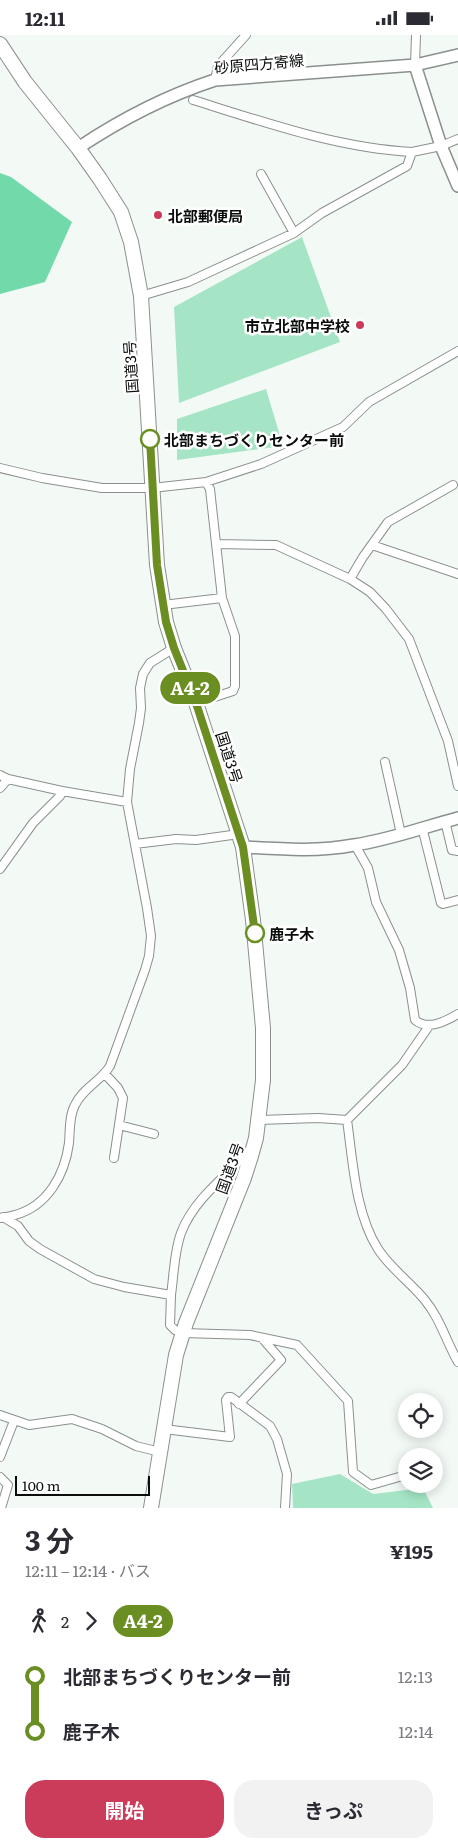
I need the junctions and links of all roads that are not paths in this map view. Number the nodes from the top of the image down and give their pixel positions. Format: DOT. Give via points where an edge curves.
graph roads {
  1 [pos="246,35"];
  2 [pos="416,35"];
  3 [pos="0,44"];
  4 [pos="458,55"];
  5 [pos="415,65"];
  6 [pos="215,81"];
  7 [pos="193,100"];
  8 [pos="458,139"];
  9 [pos="441,146"];
  10 [pos="78,149"];
  11 [pos="412,151"];
  12 [pos="261,174"];
  13 [pos="458,186"];
  14 [pos="294,233"];
  15 [pos="141,296"];
  16 [pos="458,351"];
  17 [pos="0,469"];
  18 [pos="206,481"];
  19 [pos="453,485"];
  20 [pos="152,489"];
  21 [pos="217,544"];
  22 [pos="372,545"];
  23 [pos="458,574"];
  24 [pos="350,579"];
  25 [pos="222,598"];
  26 [pos="163,605"];
  27 [pos="174,648"];
  28 [pos="196,703"];
  29 [pos="385,762"];
  30 [pos="0,775"];
  31 [pos="8,779"];
  32 [pos="458,786"];
  33 [pos="0,788"];
  34 [pos="62,791"];
  35 [pos="127,801"];
  36 [pos="458,818"];
  37 [pos="445,821"];
  38 [pos="422,827"];
  39 [pos="401,834"];
  40 [pos="241,841"];
  41 [pos="135,844"];
  42 [pos="355,845"];
  43 [pos="458,851"];
  44 [pos="0,869"];
  45 [pos="458,900"];
  46 [pos="458,1014"];
  47 [pos="429,1026"];
  48 [pos="105,1073"];
  49 [pos="259,1119"];
  50 [pos="347,1120"];
  51 [pos="119,1125"];
  52 [pos="154,1134"];
  53 [pos="251,1156"];
  54 [pos="114,1158"];
  55 [pos="2,1218"];
  56 [pos="171,1295"];
  57 [pos="183,1333"];
  58 [pos="262,1338"];
  59 [pos="458,1362"];
  60 [pos="240,1404"];
  61 [pos="0,1415"];
  62 [pos="14,1421"];
  63 [pos="164,1429"];
  64 [pos="160,1452"];
  65 [pos="0,1457"];
  66 [pos="0,1477"];
  67 [pos="398,1477"];
  68 [pos="1,1508"];
  69 [pos="151,1508"];
  70 [pos="285,1508"];
  1 -- 6 [label="street" via="218,66"];
  2 -- 5 [label="street"];
  3 -- 10 [label="highway, 国道3号"];
  4 -- 5 [label="main road, 砂原四方寄線"];
  5 -- 6 [label="main road, 砂原四方寄線"];
  5 -- 9 [label="main road"];
  6 -- 10 [label="main road, 砂原四方寄線" via="183,90 108,128"];
  7 -- 11 [label="street" via="306,134 383,150"];
  8 -- 9 [label="street"];
  9 -- 11 [label="street"];
  9 -- 13 [label="main road"];
  10 -- 15 [label="highway, 国道3号" via="121,212 132,242"];
  11 -- 14 [label="street" via="407,165 322,213"];
  12 -- 14 [label="street"];
  14 -- 15 [label="street" via="188,282"];
  15 -- 20 [label="highway, 国道3号"];
  16 -- 18 [label="street" via="369,402 344,427 261,464"];
  17 -- 20 [label="street" via="102,488"];
  18 -- 20 [label="street"];
  18 -- 21 [label="street" via="210,489"];
  19 -- 22 [label="street" via="388,522"];
  20 -- 26 [label="highway, 国道3号"];
  21 -- 24 [label="street" via="276,545"];
  21 -- 25 [label="street"];
  22 -- 23 [label="street"];
  22 -- 24 [label="street"];
  24 -- 32 [label="street" via="370,592 409,639 448,741"];
  25 -- 26 [label="street"];
  25 -- 28 [label="street" via="235,636 235,686 233,691"];
  26 -- 27 [label="highway, 国道3号"];
  27 -- 28 [label="highway, 国道3号"];
  27 -- 35 [label="street" via="150,663 143,674"];
  28 -- 40 [label="highway, 国道3号"];
  29 -- 39 [label="street"];
  30 -- 31 [label="street"];
  31 -- 33 [label="street"];
  31 -- 34 [label="street"];
  34 -- 35 [label="street"];
  34 -- 44 [label="street" via="33,823"];
  35 -- 41 [label="street"];
  36 -- 37 [label="main road"];
  37 -- 38 [label="main road"];
  37 -- 43 [label="street" via="452,850"];
  38 -- 39 [label="main road"];
  38 -- 45 [label="street" via="441,903"];
  39 -- 42 [label="main road"];
  40 -- 41 [label="street" via="176,839"];
  40 -- 42 [label="main road" via="321,849"];
  40 -- 49 [label="highway, 国道3号" via="253,920 263,1028"];
  41 -- 48 [label="street" via="151,936 149,956"];
  42 -- 47 [label="street" via="368,869 376,902 399,950 416,1020"];
  46 -- 47 [label="street"];
  47 -- 50 [label="street" via="402,1065"];
  48 -- 51 [label="street" via="123,1098"];
  48 -- 55 [label="street" via="87,1088 74,1106 67,1157 54,1186 28,1209"];
  49 -- 50 [label="street"];
  49 -- 53 [label="highway, 国道3号"];
  50 -- 59 [label="street" via="355,1179 365,1219 377,1248 438,1317"];
  51 -- 52 [label="street"];
  51 -- 54 [label="street"];
  53 -- 56 [label="street" via="246,1155 189,1216 176,1253"];
  53 -- 57 [label="highway, 国道3号"];
  55 -- 56 [label="street" via="18,1226 40,1249 94,1279"];
  56 -- 57 [label="street" via="170,1325"];
  57 -- 58 [label="street"];
  57 -- 63 [label="highway, 国道3号" via="172,1374"];
  58 -- 60 [label="street" via="281,1360"];
  58 -- 67 [label="street" via="297,1345 348,1401 353,1472 371,1485"];
  60 -- 63 [label="street" via="231,1397 226,1400 230,1437"];
  60 -- 70 [label="street" via="270,1427 277,1439 287,1475"];
  61 -- 62 [label="street"];
  62 -- 64 [label="street" via="36,1425 72,1419 136,1446"];
  62 -- 65 [label="street"];
  63 -- 64 [label="highway, 国道3号"];
  64 -- 69 [label="highway, 国道3号"];
  66 -- 68 [label="street" via="8,1485"];
}
